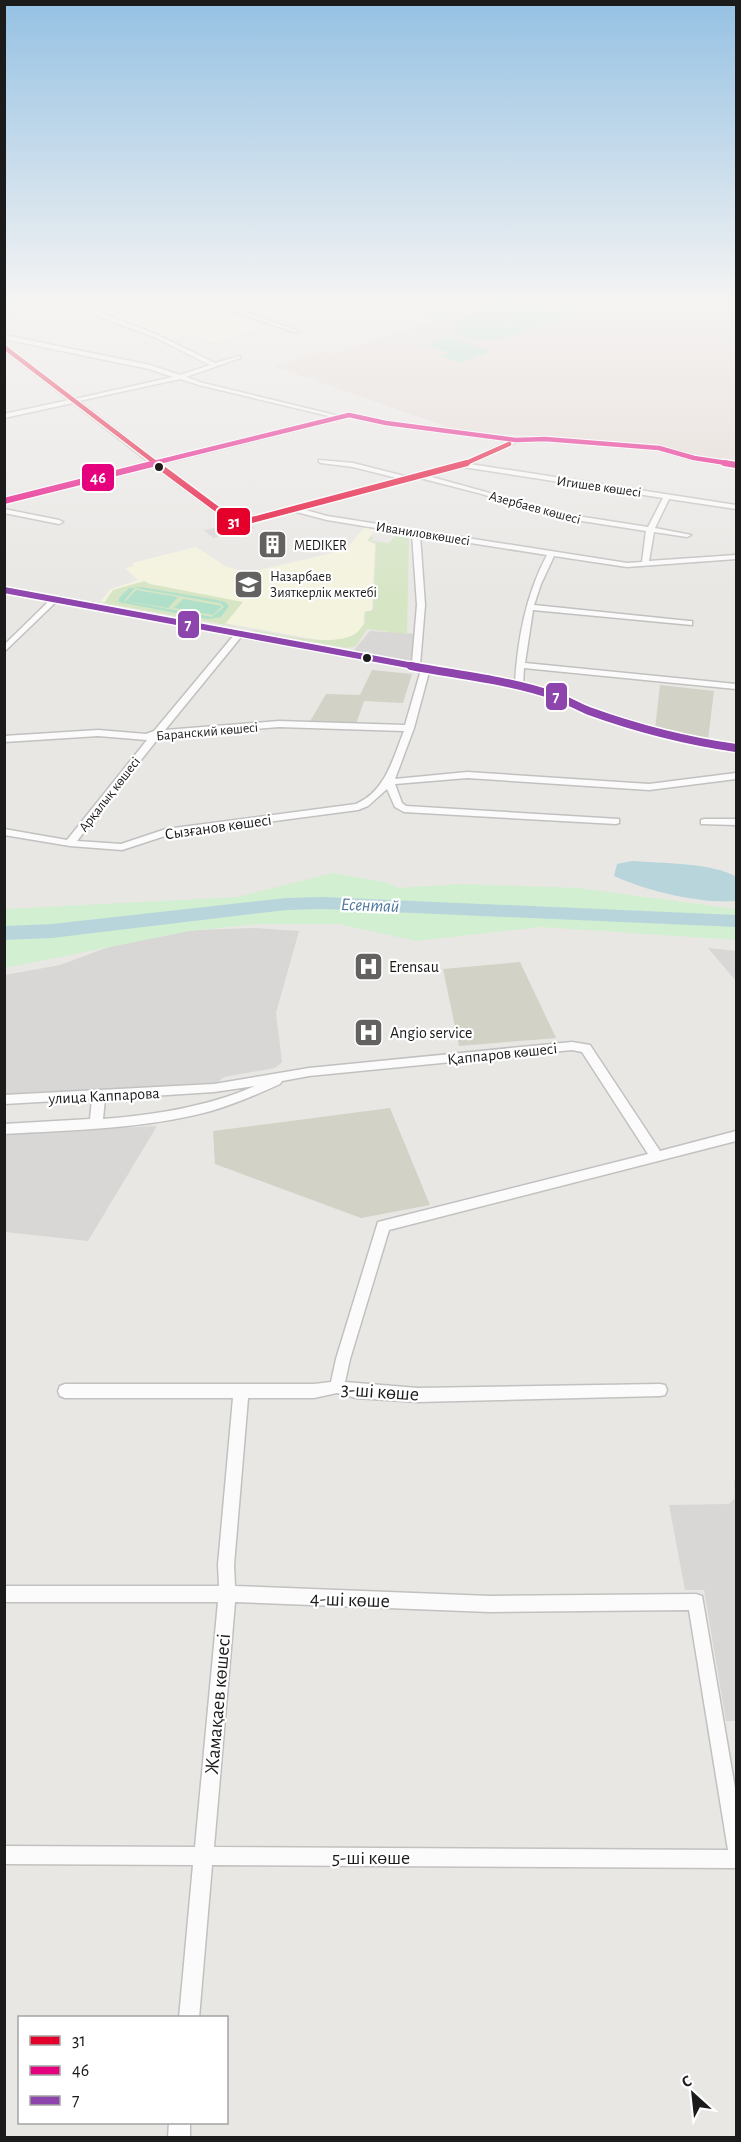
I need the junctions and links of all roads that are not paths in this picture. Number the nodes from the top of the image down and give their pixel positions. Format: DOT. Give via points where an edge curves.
graph roads {
  1 [pos="66,402"];
  2 [pos="77,402"];
  3 [pos="277,402"];
  4 [pos="4,416"];
  5 [pos="340,417"];
  6 [pos="516,440"];
  7 [pos="321,461"];
  8 [pos="154,462"];
  9 [pos="463,465"];
  10 [pos="736,465"];
  11 [pos="421,477"];
  12 [pos="406,478"];
  13 [pos="667,496"];
  14 [pos="4,501"];
  15 [pos="736,507"];
  16 [pos="295,510"];
  17 [pos="4,511"];
  18 [pos="59,522"];
  19 [pos="650,531"];
  20 [pos="416,532"];
  21 [pos="687,535"];
  22 [pos="552,553"];
  23 [pos="736,557"];
  24 [pos="645,565"];
  25 [pos="4,590"];
  26 [pos="55,599"];
  27 [pos="529,607"];
  28 [pos="689,623"];
  29 [pos="239,634"];
  30 [pos="4,650"];
  31 [pos="520,665"];
  32 [pos="421,668"];
  33 [pos="519,686"];
  34 [pos="736,687"];
  35 [pos="409,728"];
  36 [pos="157,733"];
  37 [pos="4,738"];
  38 [pos="736,748"];
  39 [pos="736,776"];
  40 [pos="389,782"];
  41 [pos="616,821"];
  42 [pos="704,822"];
  43 [pos="736,822"];
  44 [pos="4,832"];
  45 [pos="70,843"];
  46 [pos="288,1075"];
  47 [pos="203,1088"];
  48 [pos="99,1095"];
  49 [pos="4,1100"];
  50 [pos="96,1123"];
  51 [pos="4,1129"];
  52 [pos="736,1136"];
  53 [pos="657,1157"];
  54 [pos="338,1387"];
  55 [pos="660,1390"];
  56 [pos="65,1391"];
  57 [pos="242,1391"];
  58 [pos="4,1594"];
  59 [pos="227,1594"];
  60 [pos="736,1846"];
  61 [pos="4,1855"];
  62 [pos="203,1856"];
  63 [pos="736,1859"];
  64 [pos="189,2016"];
  1 -- 4 [label="street"];
  2 -- 8 [label="street"];
  3 -- 5 [label="street"];
  5 -- 6 [label="street" via="349,415"];
  5 -- 8 [label="street"];
  6 -- 9 [label="street, Азербаев көшесі"];
  6 -- 10 [label="street" via="659,448"];
  7 -- 12 [label="street, Азербаев көшесі"];
  8 -- 14 [label="street"];
  8 -- 16 [label="street, Азербаев көшесі" via="237,524"];
  9 -- 11 [label="street, Азербаев көшесі"];
  9 -- 13 [label="street, Игишев көшесі"];
  11 -- 12 [label="street, Азербаев көшесі"];
  11 -- 19 [label="street, Азербаев көшесі" via="550,514"];
  12 -- 16 [label="street, Азербаев көшесі"];
  13 -- 15 [label="street, Игишев көшесі"];
  13 -- 19 [label="street"];
  16 -- 20 [label="street, Иваниловкөшесі"];
  17 -- 18 [label="street"];
  19 -- 21 [label="street, Азербаев көшесі"];
  19 -- 24 [label="street"];
  20 -- 22 [label="street, Иваниловкөшесі"];
  20 -- 32 [label="street"];
  22 -- 24 [label="street, Иваниловкөшесі"];
  22 -- 27 [label="street"];
  23 -- 24 [label="street, Иваниловкөшесі"];
  25 -- 26 [label="street"];
  26 -- 29 [label="street"];
  26 -- 30 [label="street"];
  27 -- 28 [label="street"];
  27 -- 31 [label="street"];
  29 -- 32 [label="street"];
  29 -- 36 [label="street, Арқалық көшесі"];
  31 -- 33 [label="street"];
  31 -- 34 [label="street"];
  32 -- 33 [label="street"];
  32 -- 35 [label="street"];
  33 -- 38 [label="street" via="635,725"];
  35 -- 36 [label="street, Баранский көшесі" via="279,724"];
  35 -- 40 [label="street"];
  36 -- 37 [label="street, Баранский көшесі" via="147,737 98,733"];
  36 -- 45 [label="street, Арқалық көшесі"];
  39 -- 40 [label="street" via="650,787 486,775"];
  40 -- 41 [label="street" via="398,805 404,809"];
  40 -- 45 [label="street, Сызғанов көшесі" via="358,807 166,832 122,846"];
  42 -- 43 [label="street"];
  44 -- 45 [label="street, Сызғанов көшесі"];
  46 -- 47 [label="street, Қаппаров көшесі"];
  46 -- 50 [label="street, Қаппаров көшесі" via="260,1090 186,1113"];
  46 -- 53 [label="street, Қаппаров көшесі" via="553,1047 586,1048"];
  47 -- 48 [label="street, улица Каппарова"];
  48 -- 49 [label="street, улица Каппарова"];
  48 -- 50 [label="street"];
  50 -- 51 [label="street, Қаппаров көшесі"];
  52 -- 53 [label="street"];
  53 -- 54 [label="street" via="383,1226"];
  54 -- 55 [label="street, 3-ші көше" via="418,1395"];
  54 -- 57 [label="street, 3-ші көше"];
  56 -- 57 [label="street, 3-ші көше"];
  57 -- 59 [label="street, Жамақаев көшесі" via="226,1565"];
  58 -- 59 [label="street, 4-ші көше"];
  59 -- 60 [label="street, 4-ші көше" via="490,1604 696,1602"];
  59 -- 62 [label="street, Жамақаев көшесі"];
  61 -- 62 [label="street, 5-ші көше"];
  62 -- 63 [label="street, 5-ші көше"];
  62 -- 64 [label="street, Жамақаев көшесі"];
}
